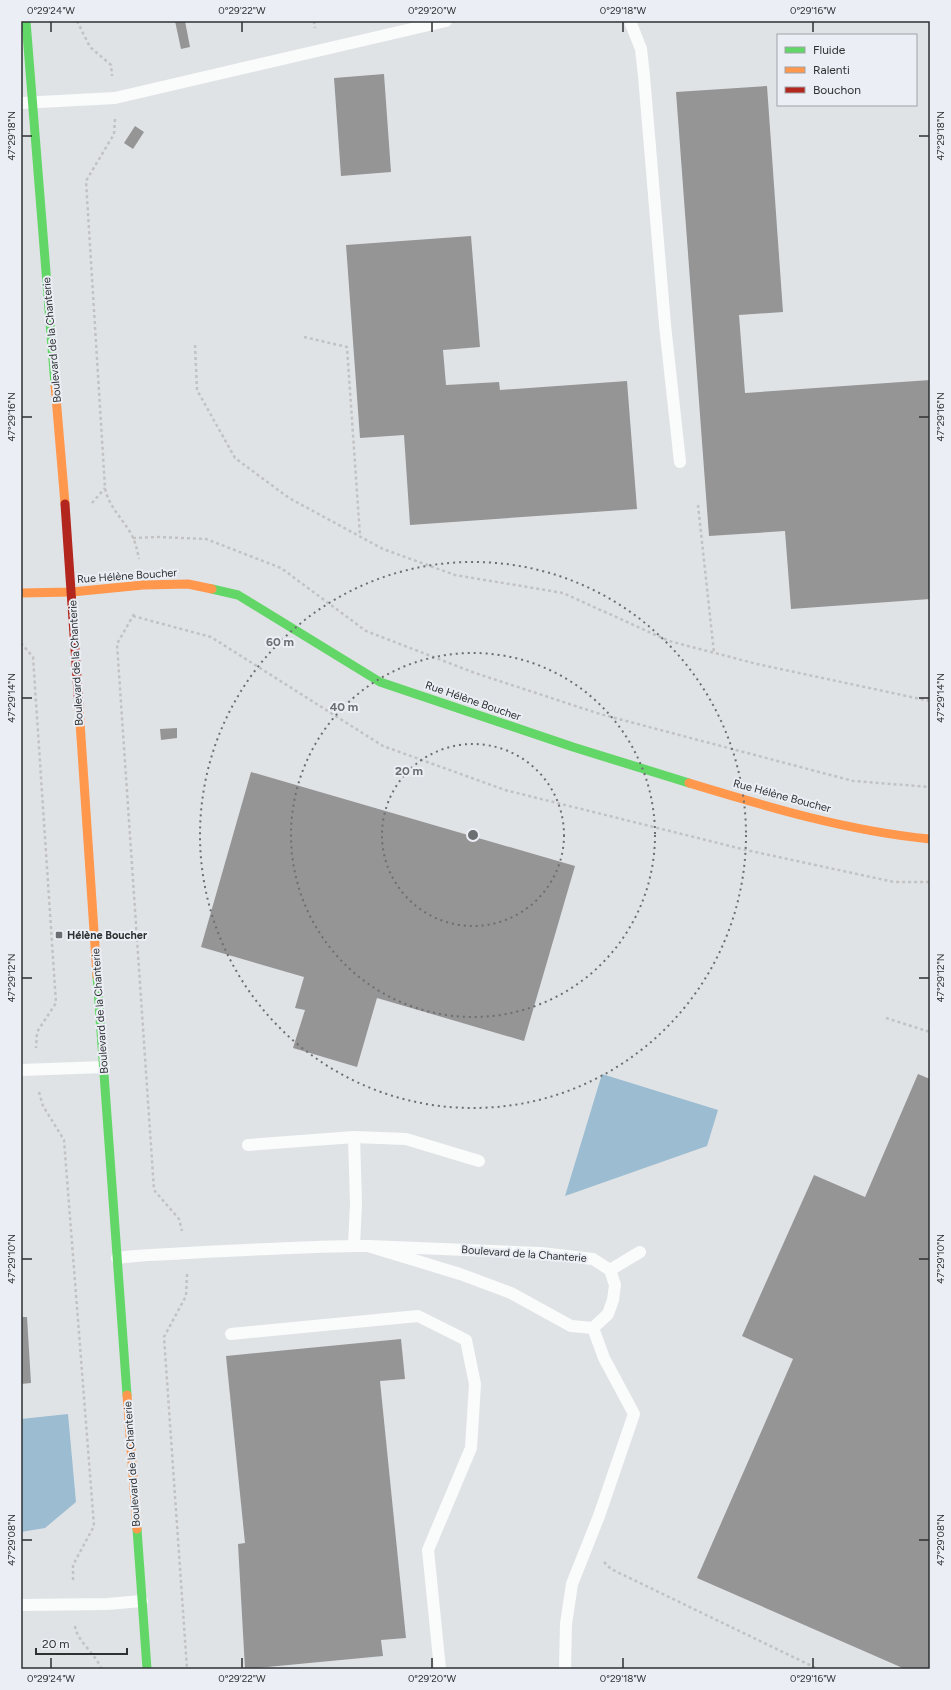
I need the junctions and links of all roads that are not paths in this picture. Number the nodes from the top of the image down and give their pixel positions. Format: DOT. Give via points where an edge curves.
graph roads {
  1 [pos="26,21"];
  2 [pos="446,21"];
  3 [pos="630,21"];
  4 [pos="27,102"];
  5 [pos="680,462"];
  6 [pos="72,592"];
  7 [pos="21,593"];
  8 [pos="930,839"];
  9 [pos="104,1067"];
  10 [pos="21,1070"];
  11 [pos="354,1137"];
  12 [pos="248,1145"];
  13 [pos="479,1161"];
  14 [pos="354,1246"];
  15 [pos="368,1246"];
  16 [pos="640,1252"];
  17 [pos="117,1258"];
  18 [pos="610,1270"];
  19 [pos="593,1328"];
  20 [pos="231,1334"];
  21 [pos="142,1601"];
  22 [pos="21,1605"];
  23 [pos="147,1669"];
  24 [pos="440,1669"];
  25 [pos="565,1669"];
  1 -- 4 [label="street, Boulevard de la Chanterie"];
  2 -- 4 [label="lane" via="115,98"];
  3 -- 5 [label="lane" via="641,49 665,325"];
  4 -- 6 [label="street, Boulevard de la Chanterie"];
  6 -- 7 [label="street, Rue Hélène Boucher"];
  6 -- 8 [label="street, Rue Hélène Boucher" via="143,585 188,584 238,596 380,682 573,747 778,810 890,835"];
  6 -- 9 [label="street, Boulevard de la Chanterie"];
  9 -- 10 [label="lane"];
  9 -- 17 [label="street, Boulevard de la Chanterie"];
  11 -- 12 [label="lane"];
  11 -- 13 [label="lane" via="406,1139"];
  11 -- 14 [label="lane"];
  14 -- 15 [label="lane, Boulevard de la Chanterie"];
  14 -- 17 [label="lane, Boulevard de la Chanterie" via="137,1254"];
  15 -- 18 [label="lane, Boulevard de la Chanterie" via="540,1253 593,1259"];
  15 -- 19 [label="lane, Boulevard de la Chanterie" via="460,1274 511,1293 571,1326"];
  16 -- 18 [label="lane"];
  17 -- 21 [label="street, Boulevard de la Chanterie"];
  18 -- 19 [label="lane" via="615,1285 613,1300 608,1314"];
  19 -- 25 [label="lane" via="604,1358 634,1414 572,1584 566,1624"];
  20 -- 24 [label="lane" via="418,1316 466,1340 475,1384 471,1448 428,1550"];
  21 -- 22 [label="lane"];
  21 -- 23 [label="street, Boulevard de la Chanterie"];
}
